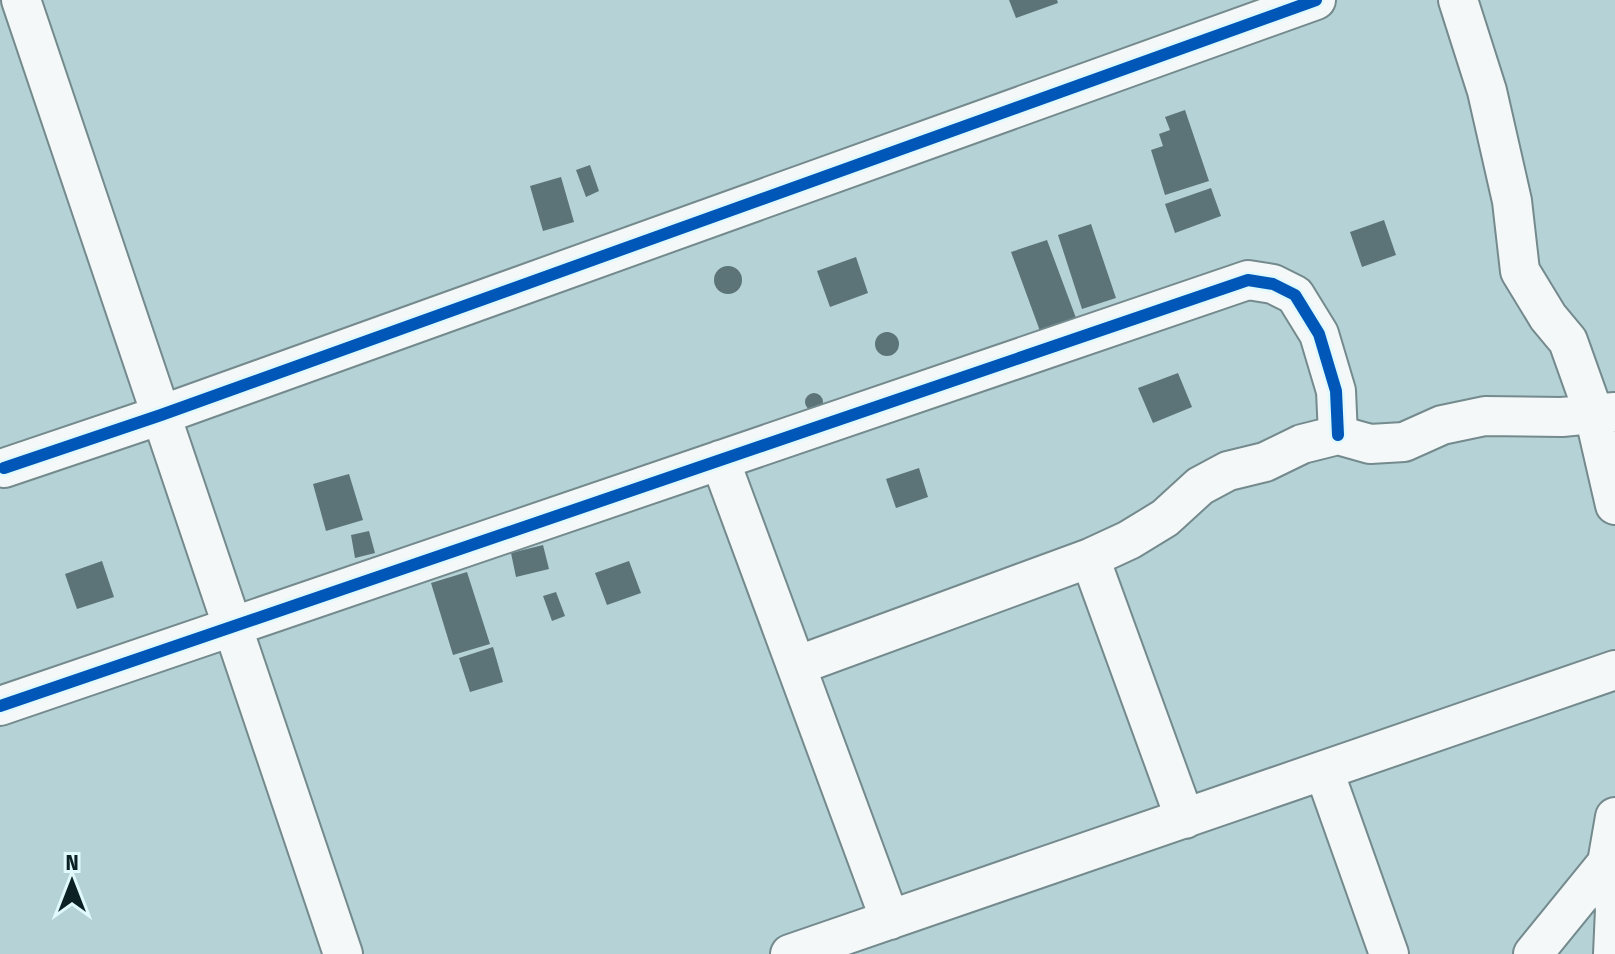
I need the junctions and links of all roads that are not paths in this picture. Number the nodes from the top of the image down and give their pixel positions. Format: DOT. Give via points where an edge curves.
graph roads {
  1 [pos="21,0"];
  2 [pos="1316,0"];
  3 [pos="1458,0"];
  4 [pos="1604,413"];
  5 [pos="161,415"];
  6 [pos="1338,435"];
  7 [pos="720,460"];
  8 [pos="4,468"];
  9 [pos="1613,492"];
  10 [pos="1090,558"];
  11 [pos="232,626"];
  12 [pos="796,666"];
  13 [pos="1615,670"];
  14 [pos="0,706"];
  15 [pos="1324,771"];
  16 [pos="1615,817"];
  17 [pos="1185,819"];
  18 [pos="1607,863"];
  19 [pos="890,920"];
  20 [pos="343,954"];
  21 [pos="790,954"];
  22 [pos="1389,954"];
  23 [pos="1533,954"];
  24 [pos="1613,954"];
  1 -- 5 [label="street"];
  2 -- 5 [label="street"];
  3 -- 4 [label="street" via="1487,91 1512,201 1520,271 1568,341"];
  4 -- 6 [label="street" via="1485,416 1442,425 1404,442 1370,444"];
  4 -- 9 [label="street"];
  5 -- 8 [label="street"];
  5 -- 11 [label="street"];
  6 -- 7 [label="street" via="1336,391 1319,334 1295,295 1248,280"];
  6 -- 10 [label="street" via="1228,471 1200,486 1165,518"];
  7 -- 11 [label="street"];
  7 -- 12 [label="street"];
  10 -- 12 [label="street"];
  10 -- 17 [label="street"];
  11 -- 14 [label="street"];
  11 -- 20 [label="street"];
  12 -- 19 [label="street"];
  13 -- 15 [label="street"];
  15 -- 17 [label="street"];
  15 -- 22 [label="street"];
  16 -- 18 [label="street"];
  17 -- 19 [label="street"];
  18 -- 23 [label="street"];
  18 -- 24 [label="street" via="1615,909"];
  19 -- 21 [label="street"];
}
